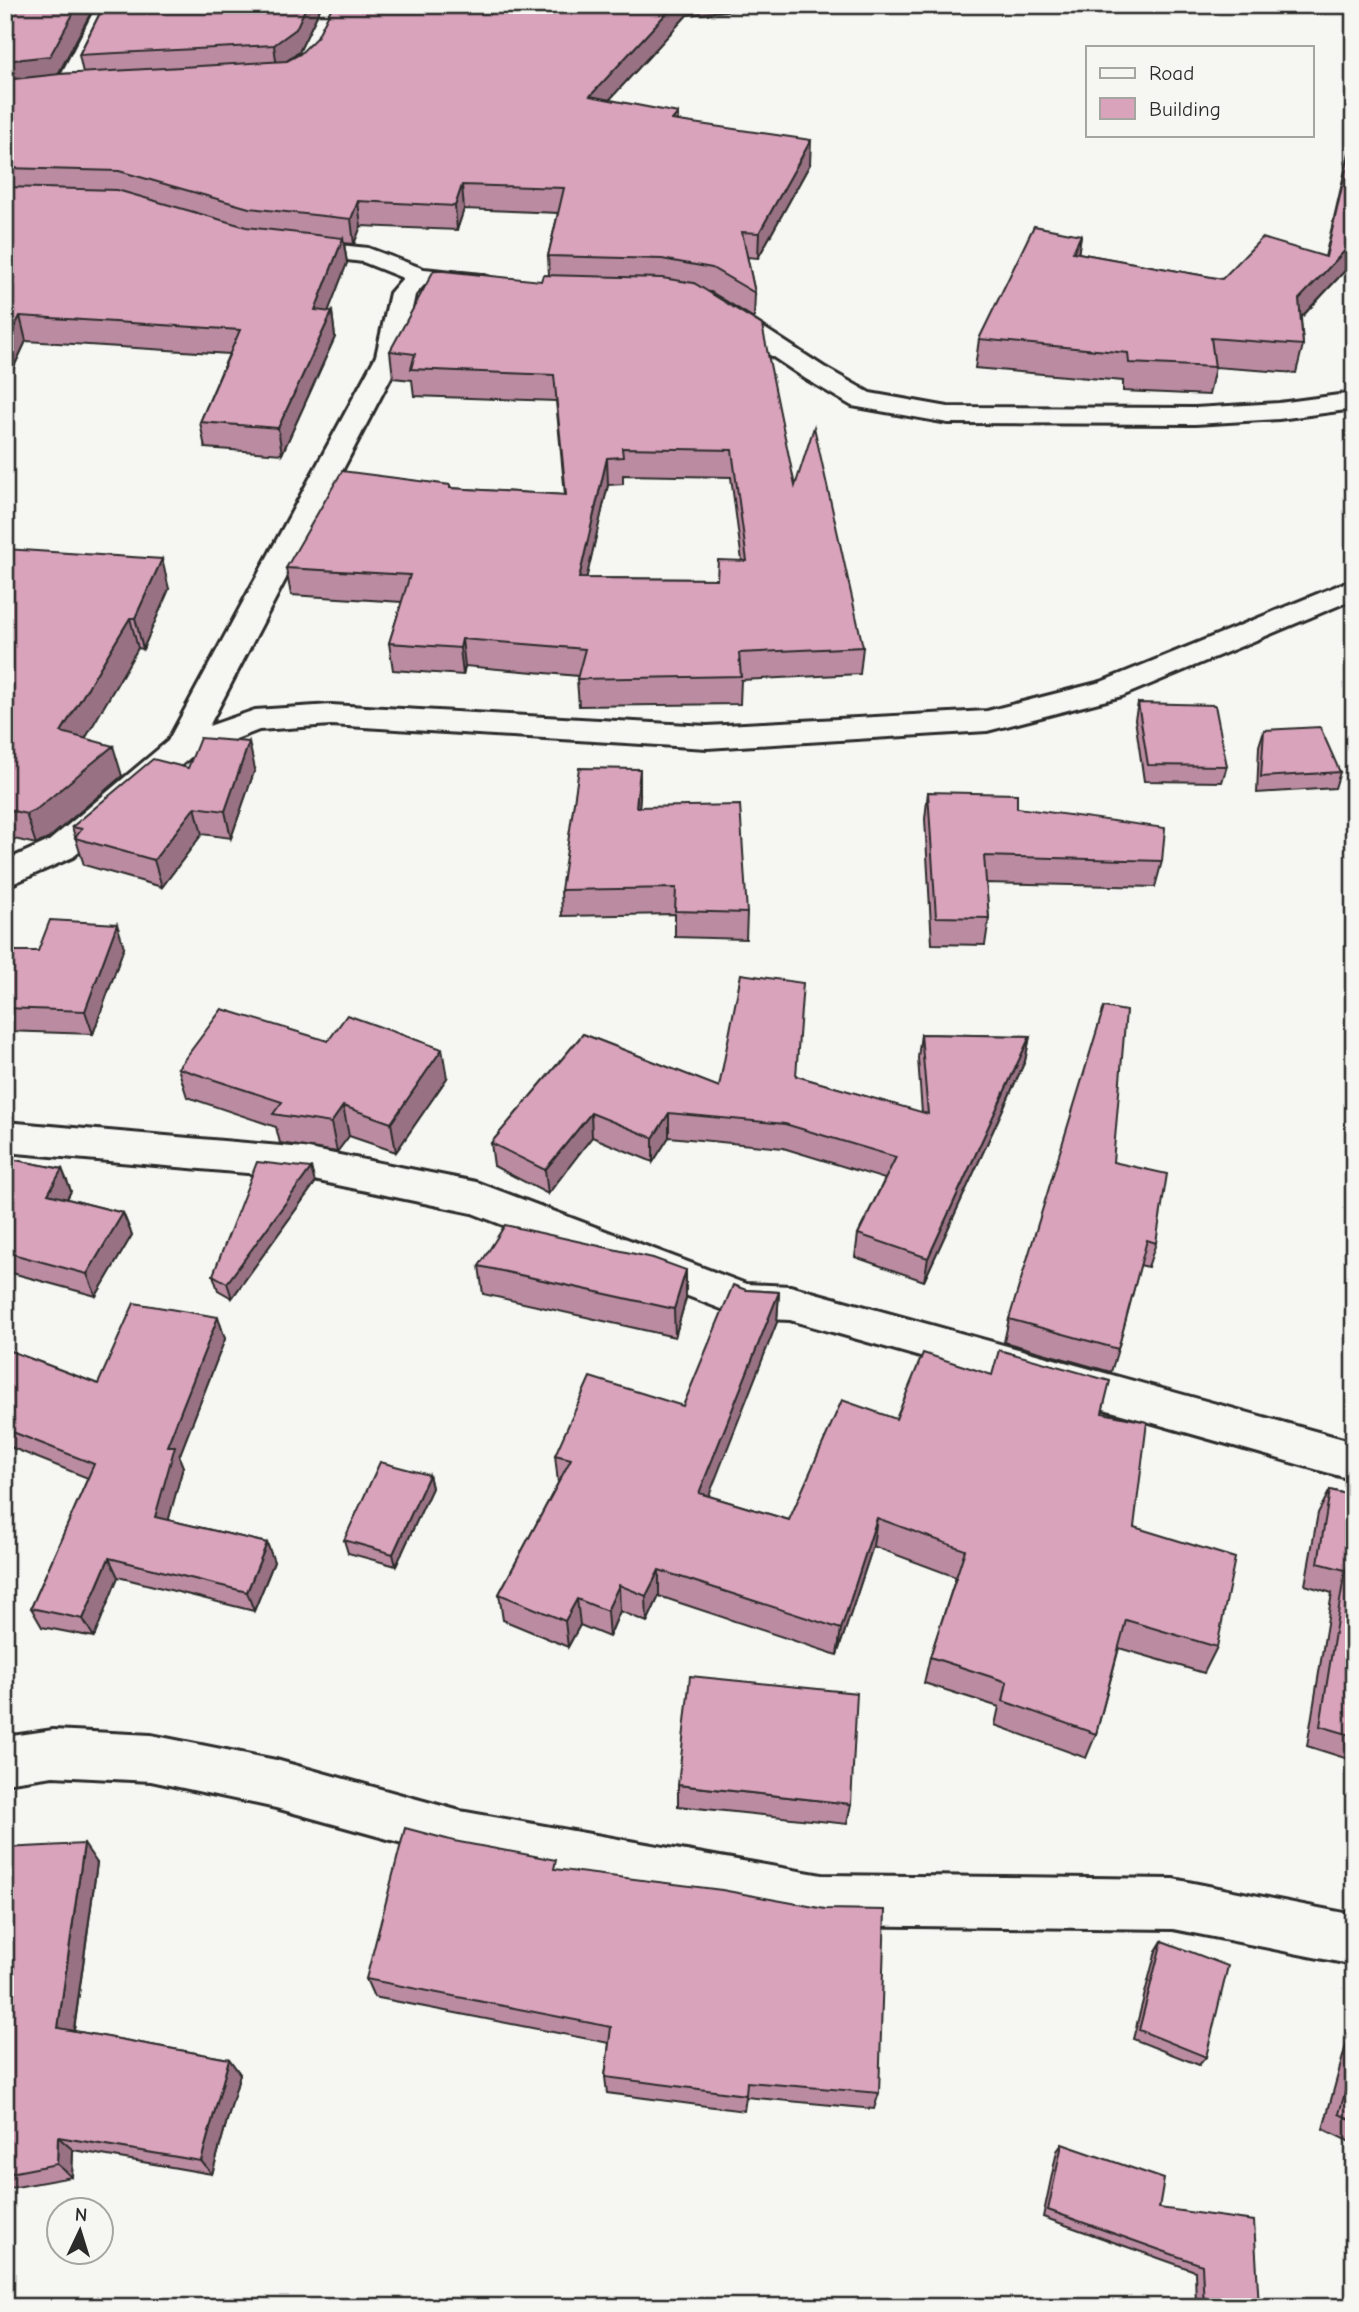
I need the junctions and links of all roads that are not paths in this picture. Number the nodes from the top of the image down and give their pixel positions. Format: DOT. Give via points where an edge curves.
graph roads {
  1 [pos="108,5"];
  2 [pos="91,86"];
  3 [pos="65,88"];
  4 [pos="41,91"];
  5 [pos="272,246"];
  6 [pos="419,276"];
  7 [pos="511,286"];
  8 [pos="702,300"];
  9 [pos="1354,401"];
  10 [pos="1354,588"];
  11 [pos="181,748"];
  12 [pos="5,875"];
  13 [pos="5,1138"];
  14 [pos="1354,1461"];
  15 [pos="5,1760"];
  16 [pos="1354,1940"];
  1 -- 3 [label="street"];
  2 -- 3 [label="street"];
  3 -- 4 [label="street"];
  5 -- 6 [label="street" via="368,255"];
  6 -- 7 [label="street"];
  6 -- 11 [label="street" via="403,293 389,355"];
  8 -- 9 [label="street" via="862,400 948,415 1195,416"];
  10 -- 11 [label="street" via="1111,689 987,721 707,737 331,715 255,720"];
  11 -- 12 [label="street" via="61,849"];
  13 -- 14 [label="street" via="304,1163 476,1198 746,1301 790,1303"];
  15 -- 16 [label="street" via="53,1753 151,1758 276,1784 460,1835 822,1900 1173,1904"];
}
